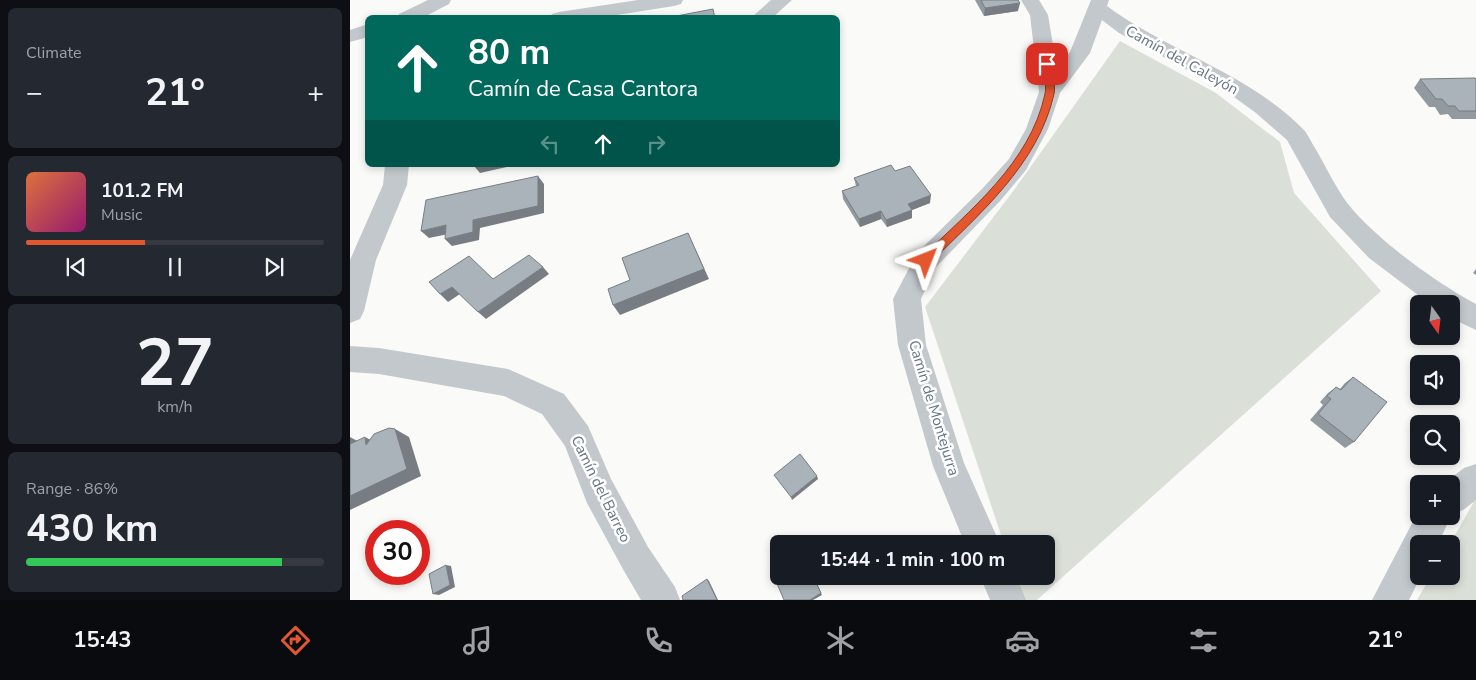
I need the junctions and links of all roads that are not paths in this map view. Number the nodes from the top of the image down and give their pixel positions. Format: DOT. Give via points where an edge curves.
graph roads {
  1 [pos="442,0"];
  2 [pos="674,0"];
  3 [pos="783,0"];
  4 [pos="1030,0"];
  5 [pos="1099,4"];
  6 [pos="412,15"];
  7 [pos="578,15"];
  8 [pos="764,15"];
  9 [pos="365,31"];
  10 [pos="350,36"];
  11 [pos="365,50"];
  12 [pos="350,53"];
  13 [pos="1050,92"];
  14 [pos="397,167"];
  15 [pos="1439,295"];
  16 [pos="1460,309"];
  17 [pos="350,311"];
  18 [pos="1476,318"];
  19 [pos="350,359"];
  20 [pos="1476,480"];
  21 [pos="1460,492"];
  22 [pos="979,535"];
  23 [pos="1410,561"];
  24 [pos="1002,585"];
  25 [pos="662,600"];
  26 [pos="1008,600"];
  27 [pos="1390,600"];
  1 -- 6 [label="street"];
  2 -- 7 [label="street"];
  3 -- 8 [label="street"];
  4 -- 13 [label="street" via="1039,14"];
  5 -- 13 [label="street, Camín de Montejurra" via="1080,53"];
  5 -- 15 [label="street, Camín del Caleyón" via="1126,29 1230,84 1296,135 1339,210 1378,251"];
  9 -- 10 [label="street"];
  11 -- 12 [label="street"];
  13 -- 22 [label="street, Camín de Montejurra" via="1037,128 1018,164 926,260 907,299 912,345 949,466"];
  14 -- 17 [label="street" via="395,184 363,260"];
  16 -- 18 [label="street, Camín del Caleyón"];
  19 -- 25 [label="street, Camín del Barreo" via="508,382 553,404 577,437 599,490"];
  20 -- 21 [label="street"];
  23 -- 27 [label="street"];
  24 -- 26 [label="street"];
}
